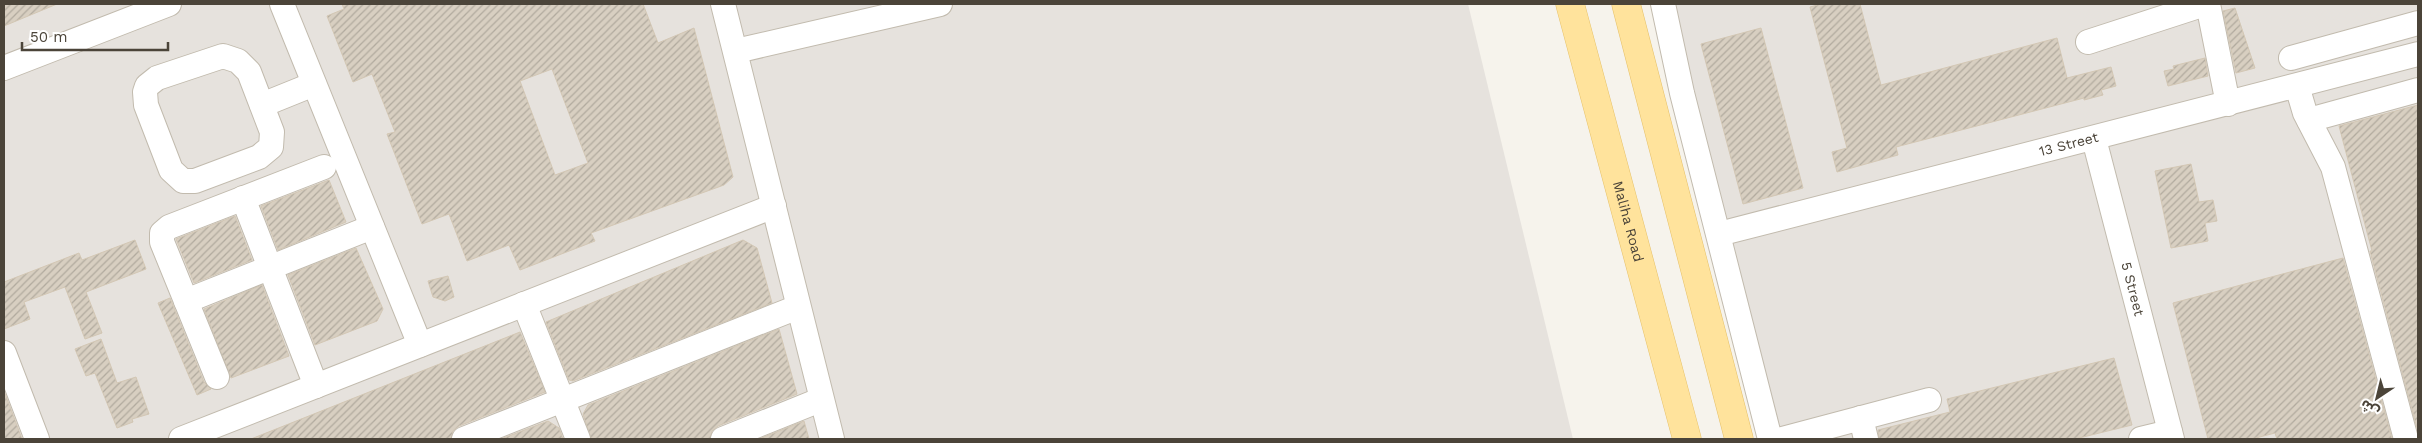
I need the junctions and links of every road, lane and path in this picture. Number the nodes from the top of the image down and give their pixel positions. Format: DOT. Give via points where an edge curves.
graph roads {
  1 [pos="168,4"];
  2 [pos="282,4"];
  3 [pos="723,4"];
  4 [pos="940,4"];
  5 [pos="1570,4"];
  6 [pos="1626,4"];
  7 [pos="1663,4"];
  8 [pos="2206,4"];
  9 [pos="2418,23"];
  10 [pos="2088,42"];
  11 [pos="736,51"];
  12 [pos="2418,54"];
  13 [pos="2291,58"];
  14 [pos="4,68"];
  15 [pos="314,84"];
  16 [pos="2296,86"];
  17 [pos="2418,90"];
  18 [pos="2228,104"];
  19 [pos="262,105"];
  20 [pos="2310,120"];
  21 [pos="2094,139"];
  22 [pos="324,167"];
  23 [pos="244,198"];
  24 [pos="774,206"];
  25 [pos="372,226"];
  26 [pos="1719,234"];
  27 [pos="270,268"];
  28 [pos="186,301"];
  29 [pos="524,304"];
  30 [pos="798,307"];
  31 [pos="420,345"];
  32 [pos="4,353"];
  33 [pos="217,378"];
  34 [pos="316,386"];
  35 [pos="562,399"];
  36 [pos="820,400"];
  37 [pos="1929,400"];
  38 [pos="1864,429"];
  39 [pos="230,430"];
  40 [pos="2171,436"];
  41 [pos="37,439"];
  42 [pos="181,439"];
  43 [pos="464,439"];
  44 [pos="578,439"];
  45 [pos="723,439"];
  46 [pos="832,439"];
  47 [pos="1687,439"];
  48 [pos="1739,439"];
  49 [pos="1770,439"];
  50 [pos="1782,439"];
  51 [pos="2141,439"];
  52 [pos="2406,439"];
  1 -- 14 [label="street"];
  2 -- 15 [label="street"];
  3 -- 11 [label="street"];
  4 -- 11 [label="street"];
  5 -- 47 [label="main road, Maliha Road"];
  6 -- 48 [label="main road"];
  7 -- 26 [label="street" via="1682,93"];
  8 -- 10 [label="street"];
  8 -- 18 [label="street"];
  9 -- 13 [label="street"];
  11 -- 24 [label="street"];
  12 -- 16 [label="street, 13 Street"];
  15 -- 19 [label="street"];
  15 -- 25 [label="street"];
  16 -- 18 [label="street, 13 Street"];
  16 -- 20 [label="street"];
  17 -- 20 [label="street"];
  18 -- 21 [label="street, 13 Street"];
  19 -- 19 [label="street" via="244,66 223,56 157,78 147,86 144,99 171,170 178,178 189,182 266,153 273,140"];
  20 -- 52 [label="street" via="2333,167"];
  21 -- 26 [label="street, 13 Street"];
  21 -- 40 [label="street, 5 Street"];
  22 -- 23 [label="street"];
  23 -- 27 [label="street"];
  23 -- 28 [label="street" via="169,227 162,233 162,242"];
  24 -- 29 [label="street"];
  24 -- 30 [label="street"];
  25 -- 27 [label="street"];
  25 -- 31 [label="street"];
  26 -- 49 [label="street"];
  27 -- 28 [label="street"];
  27 -- 34 [label="street"];
  28 -- 33 [label="street"];
  29 -- 31 [label="street"];
  29 -- 35 [label="street"];
  30 -- 35 [label="street"];
  30 -- 36 [label="street"];
  31 -- 34 [label="street"];
  32 -- 41 [label="street"];
  34 -- 39 [label="street"];
  35 -- 43 [label="street"];
  35 -- 44 [label="street"];
  36 -- 45 [label="street"];
  36 -- 46 [label="street"];
  37 -- 38 [label="street"];
  38 -- 50 [label="street"];
  39 -- 42 [label="street"];
  40 -- 51 [label="street"];
}
